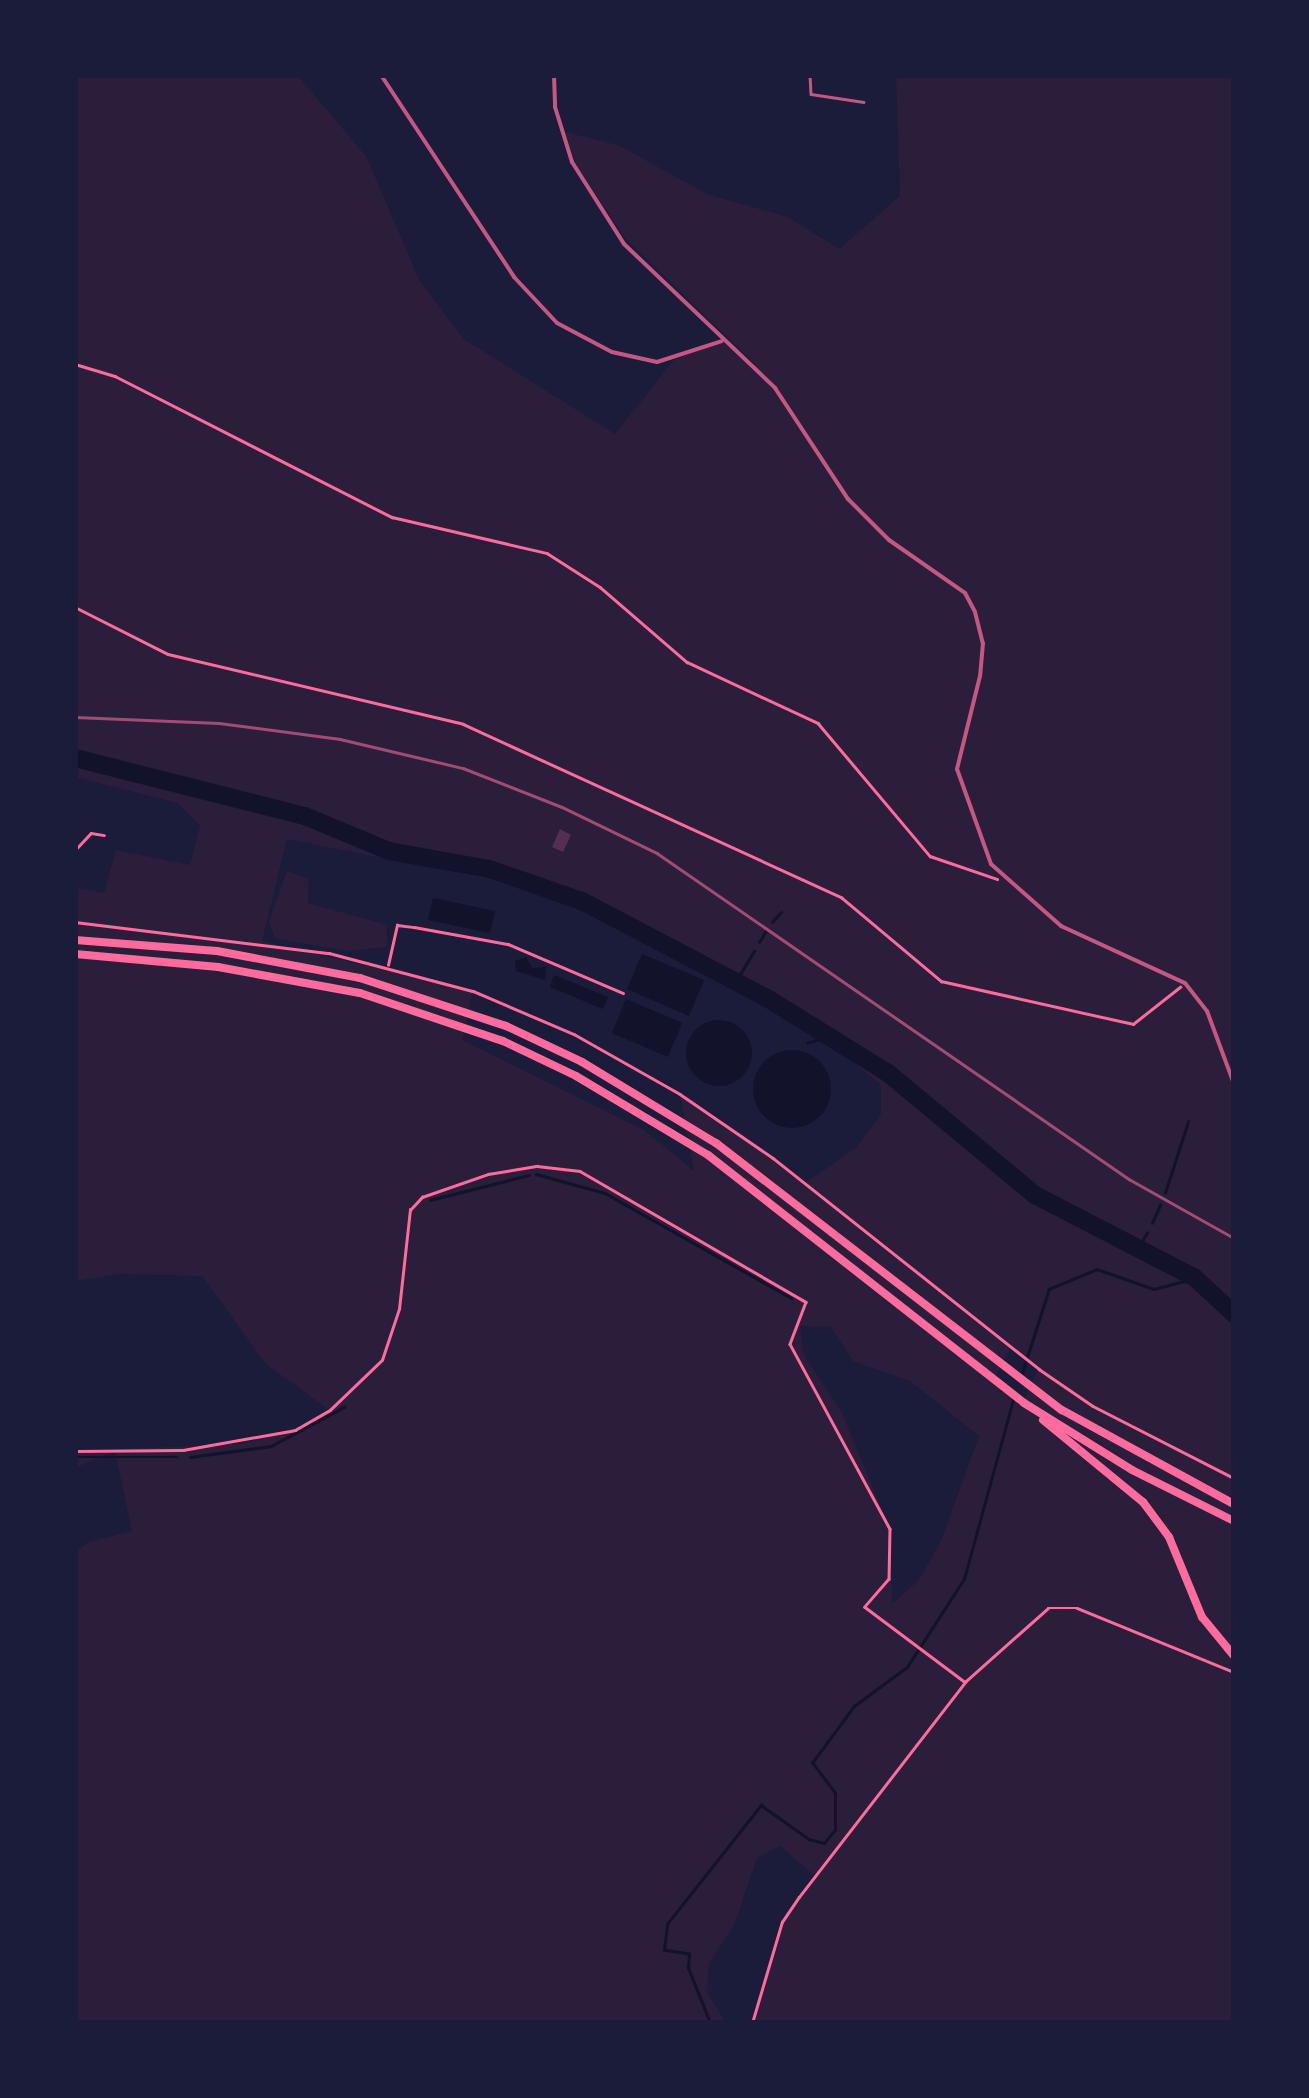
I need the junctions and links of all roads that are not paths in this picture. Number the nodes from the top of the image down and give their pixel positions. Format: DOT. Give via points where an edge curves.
graph roads {
  1 [pos="382,75"];
  2 [pos="554,75"];
  3 [pos="810,75"];
  4 [pos="863,102"];
  5 [pos="722,341"];
  6 [pos="75,940"];
  7 [pos="75,954"];
  8 [pos="1234,1084"];
  9 [pos="1034,1409"];
  10 [pos="1234,1503"];
  11 [pos="1234,1521"];
  12 [pos="1234,1656"];
  1 -- 5 [label="street" via="514,277 558,322 612,352 656,362"];
  2 -- 5 [label="street" via="559,123 588,191 624,244"];
  3 -- 4 [label="lane" via="811,94"];
  5 -- 8 [label="street" via="775,388 848,498 888,540 965,593 975,612 983,643 980,676 957,769 973,828 1003,879 1061,926 1185,983 1208,1011"];
  6 -- 10 [label="highway" via="292,962 431,998 506,1026 650,1100 1031,1388"];
  7 -- 9 [label="highway" via="292,978 427,1012 576,1076 708,1155"];
  9 -- 11 [label="highway" via="1132,1470"];
  9 -- 12 [label="highway" via="1143,1502 1169,1537 1202,1617"];
}
